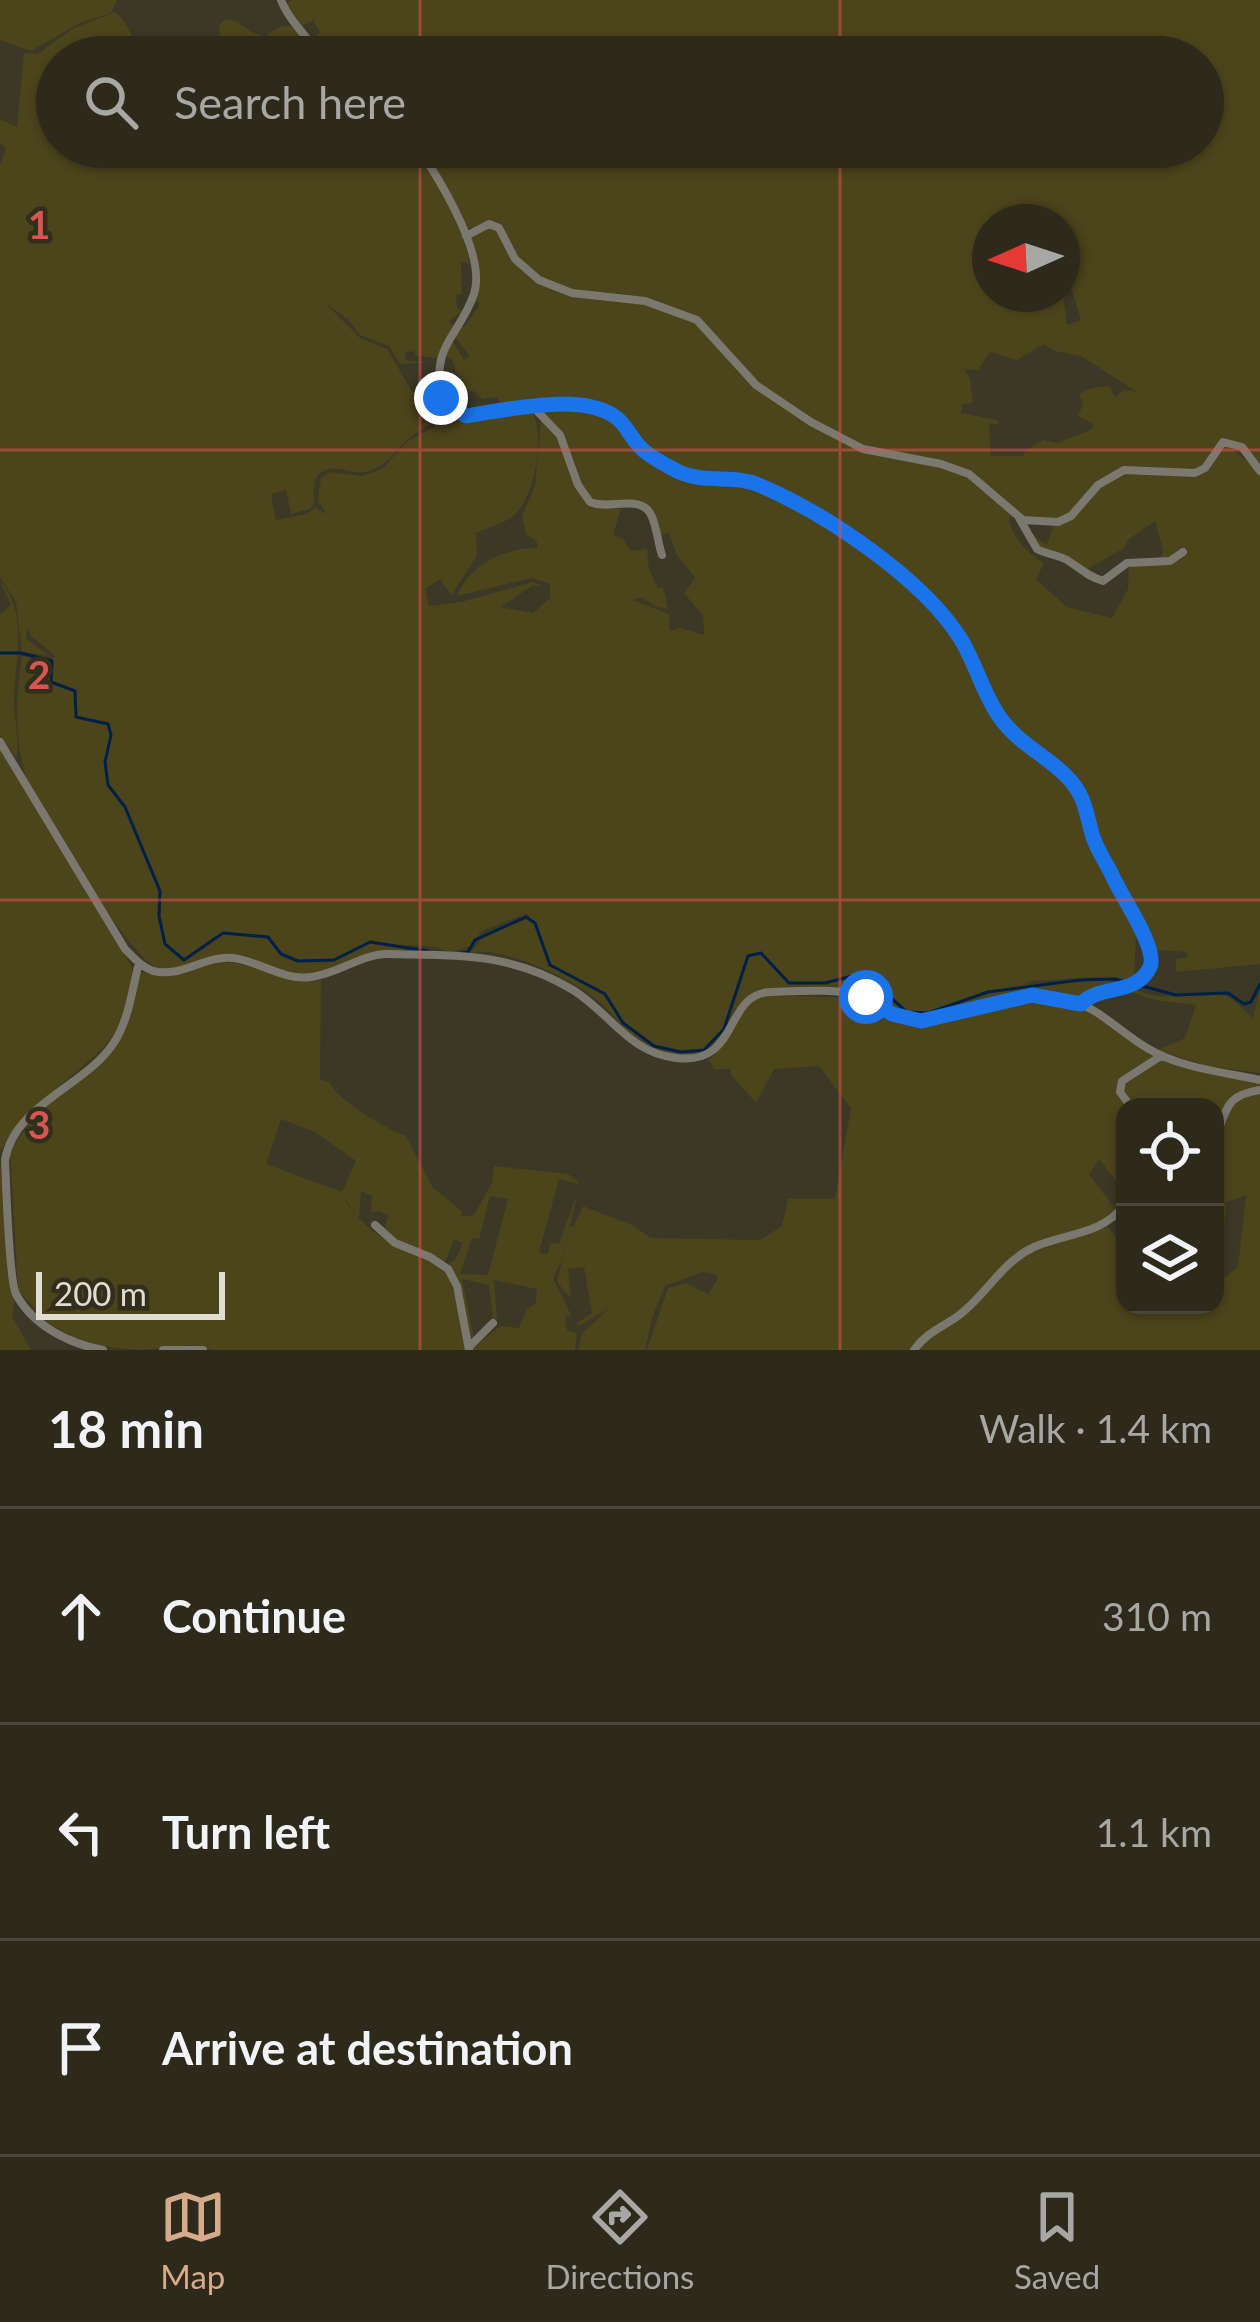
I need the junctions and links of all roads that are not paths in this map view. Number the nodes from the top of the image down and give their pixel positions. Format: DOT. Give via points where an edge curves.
graph roads {
  1 [pos="281,0"];
  2 [pos="306,36"];
  3 [pos="432,168"];
  4 [pos="466,236"];
  5 [pos="537,411"];
  6 [pos="1260,471"];
  7 [pos="1019,516"];
  8 [pos="1183,552"];
  9 [pos="662,555"];
  10 [pos="0,742"];
  11 [pos="139,963"];
  12 [pos="1081,1004"];
  13 [pos="1161,1055"];
  14 [pos="1260,1080"];
  15 [pos="1260,1090"];
  16 [pos="1125,1098"];
  17 [pos="1224,1119"];
  18 [pos="1123,1206"];
  19 [pos="375,1225"];
  20 [pos="493,1323"];
  21 [pos="470,1349"];
  22 [pos="103,1350"];
  23 [pos="163,1350"];
  24 [pos="203,1350"];
  25 [pos="914,1350"];
  1 -- 2 [label="street"];
  3 -- 4 [label="street"];
  4 -- 7 [label="street" via="490,224 514,259 550,286 645,301 697,320 756,385 811,422 863,449 969,475"];
  4 -- 12 [label="street" via="476,287 437,364 447,405 466,416 553,404 609,413 659,461 693,477 762,486 818,515 939,608 998,716 1080,794 1093,839 1151,946 1152,962 1131,985"];
  5 -- 9 [label="street" via="560,435 590,502 645,506"];
  6 -- 7 [label="street" via="1242,447 1223,442 1195,473 1124,470 1072,516 1037,523"];
  7 -- 8 [label="street" via="1037,549 1098,580 1127,563 1170,562"];
  10 -- 11 [label="street"];
  11 -- 12 [label="street" via="174,972 235,958 303,978 384,953 499,958 574,991 647,1052 679,1059 721,1046 746,1003 766,992 858,994 921,1021 1032,995"];
  11 -- 22 [label="street" via="115,1042 28,1120 5,1160 17,1296 59,1335"];
  12 -- 13 [label="street"];
  13 -- 14 [label="street"];
  13 -- 16 [label="street" via="1122,1081"];
  15 -- 17 [label="street" via="1235,1096"];
  18 -- 25 [label="street" via="1101,1226 1010,1262"];
  19 -- 21 [label="street" via="448,1269"];
  20 -- 21 [label="street"];
  23 -- 24 [label="street"];
}
